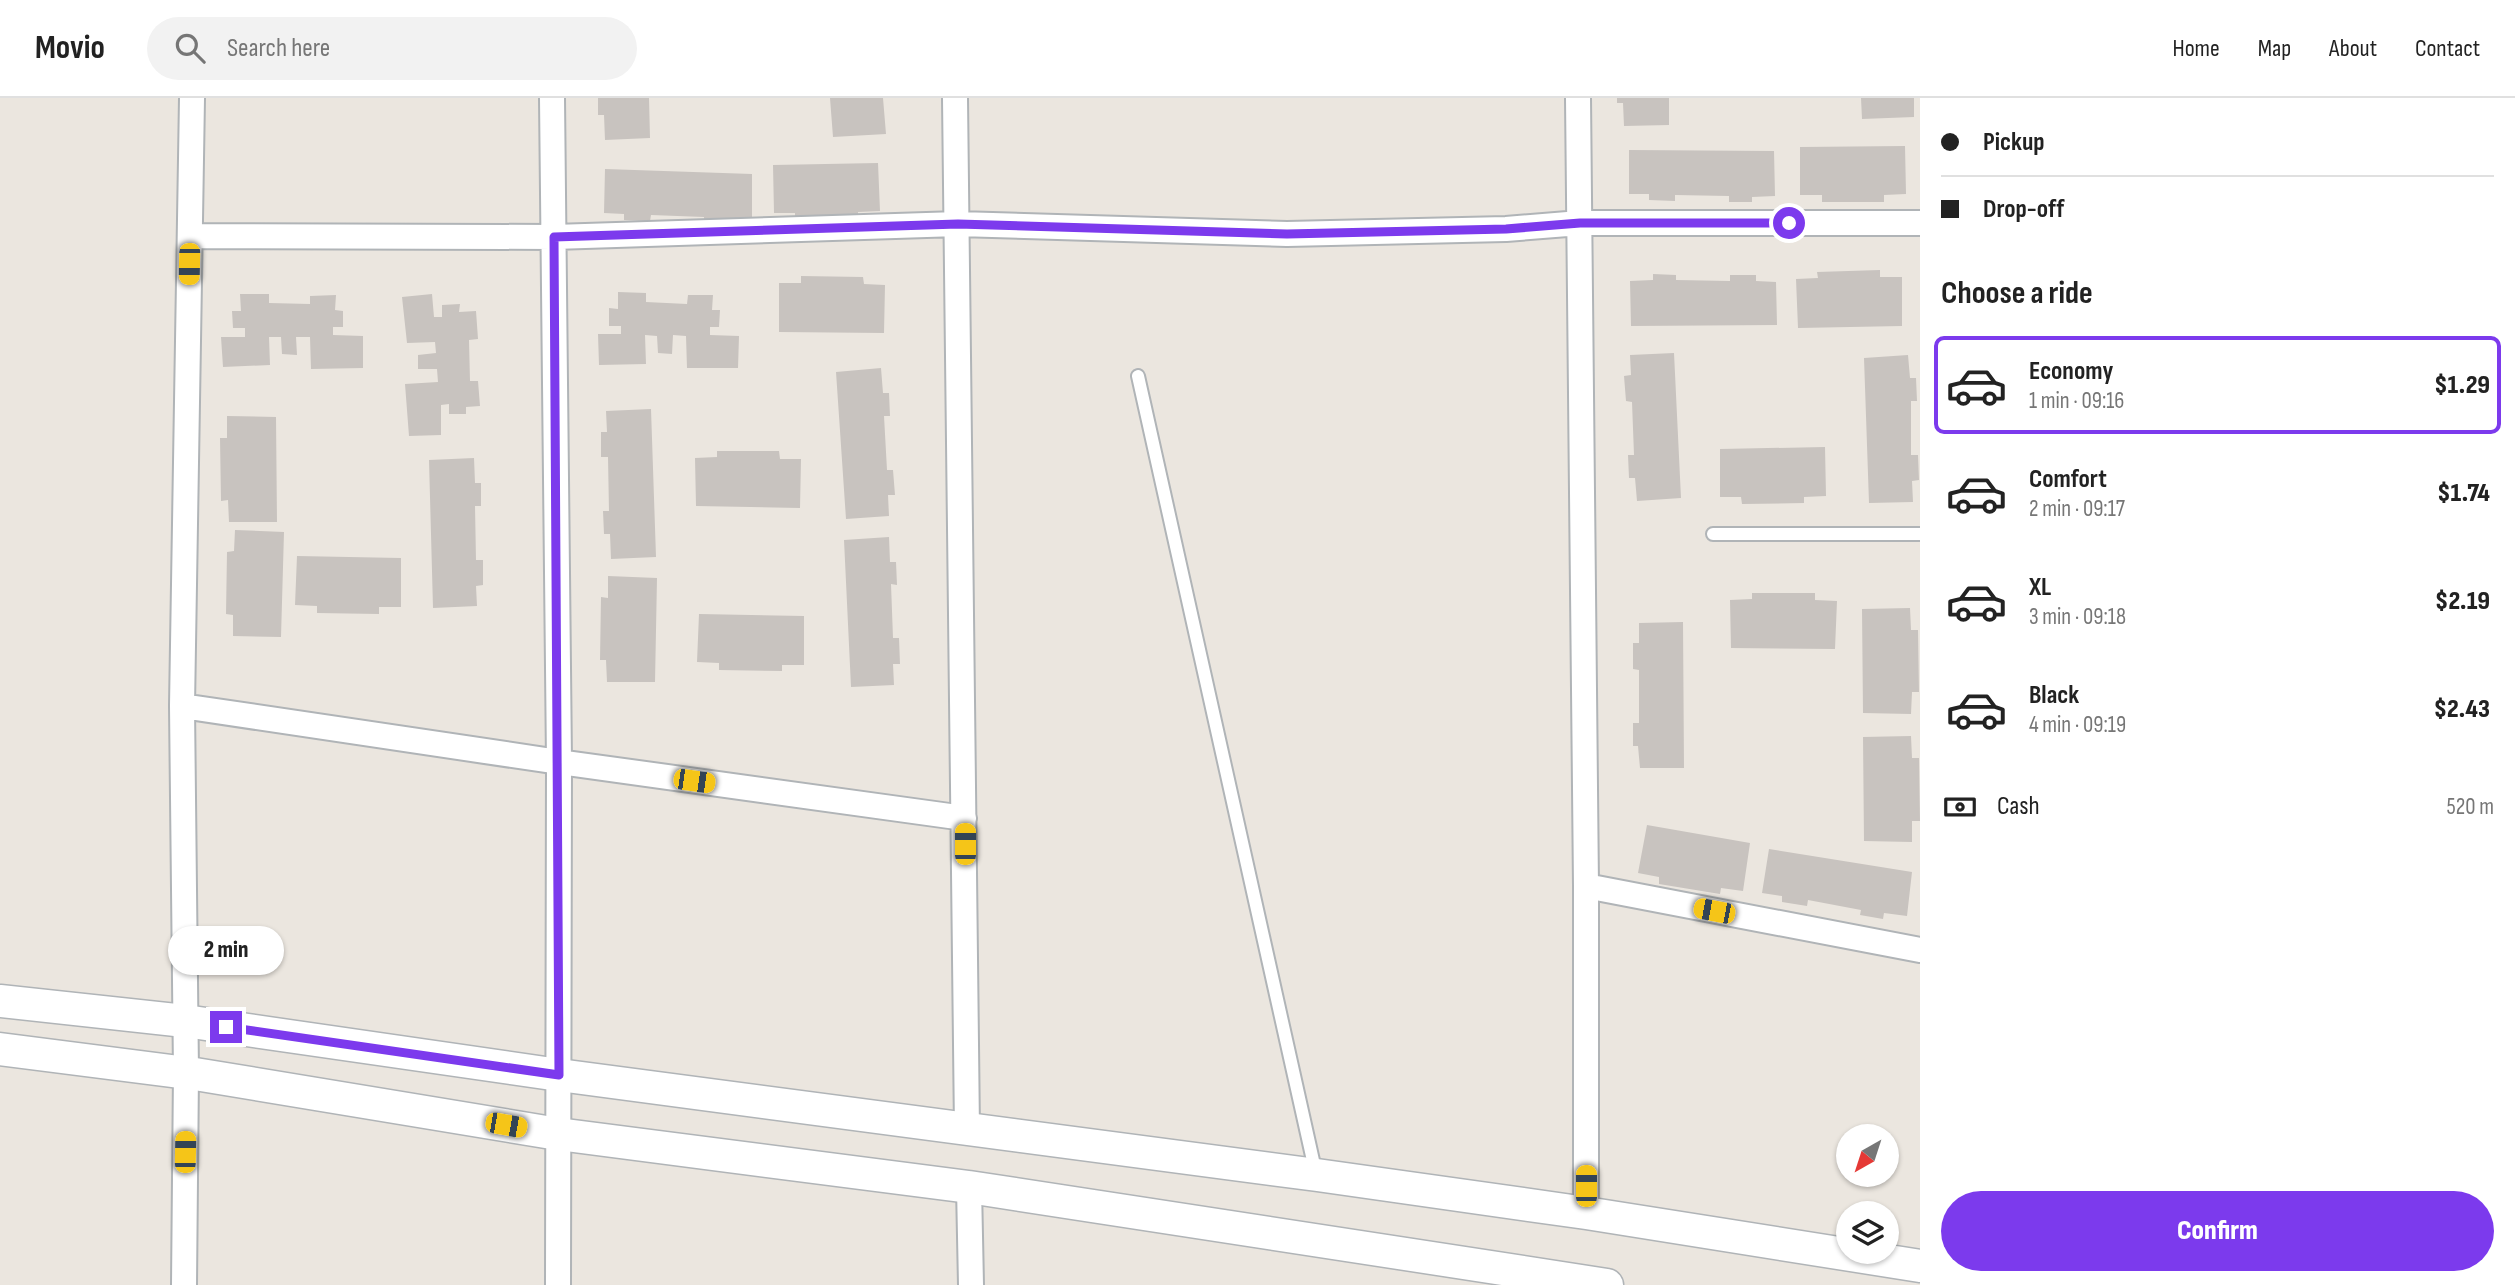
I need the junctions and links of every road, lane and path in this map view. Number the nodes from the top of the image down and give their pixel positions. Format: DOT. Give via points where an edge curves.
graph roads {
  1 [pos="192,98"];
  2 [pos="552,98"];
  3 [pos="956,98"];
  4 [pos="1578,98"];
  5 [pos="1580,223"];
  6 [pos="1920,223"];
  7 [pos="958,224"];
  8 [pos="190,236"];
  9 [pos="554,237"];
  10 [pos="1138,376"];
  11 [pos="1713,534"];
  12 [pos="1920,534"];
  13 [pos="183,706"];
  14 [pos="559,762"];
  15 [pos="964,818"];
  16 [pos="1586,886"];
  17 [pos="1920,950"];
  18 [pos="0,1001"];
  19 [pos="185,1021"];
  20 [pos="0,1049"];
  21 [pos="186,1072"];
  22 [pos="559,1075"];
  23 [pos="967,1130"];
  24 [pos="558,1134"];
  25 [pos="1317,1175"];
  26 [pos="969,1187"];
  27 [pos="1586,1213"];
  28 [pos="1920,1266"];
  29 [pos="1592,1284"];
  30 [pos="184,1285"];
  31 [pos="558,1285"];
  32 [pos="971,1285"];
  1 -- 8 [label="street"];
  2 -- 9 [label="street"];
  3 -- 7 [label="street"];
  4 -- 5 [label="street"];
  5 -- 6 [label="street"];
  5 -- 7 [label="street" via="1287,234"];
  5 -- 16 [label="street"];
  7 -- 9 [label="street"];
  7 -- 15 [label="street"];
  8 -- 9 [label="street"];
  8 -- 13 [label="street"];
  9 -- 14 [label="street"];
  10 -- 25 [label="lane"];
  11 -- 12 [label="lane"];
  13 -- 14 [label="street"];
  13 -- 19 [label="street"];
  14 -- 15 [label="street"];
  14 -- 22 [label="street"];
  15 -- 23 [label="street"];
  16 -- 17 [label="street"];
  16 -- 27 [label="street"];
  18 -- 19 [label="street"];
  19 -- 21 [label="street"];
  19 -- 22 [label="street"];
  20 -- 21 [label="street"];
  21 -- 24 [label="street"];
  21 -- 30 [label="street"];
  22 -- 23 [label="street"];
  22 -- 24 [label="street"];
  23 -- 25 [label="street"];
  24 -- 26 [label="street"];
  24 -- 31 [label="street"];
  25 -- 27 [label="street"];
  26 -- 29 [label="street"];
  26 -- 32 [label="street"];
  27 -- 28 [label="street"];
}
